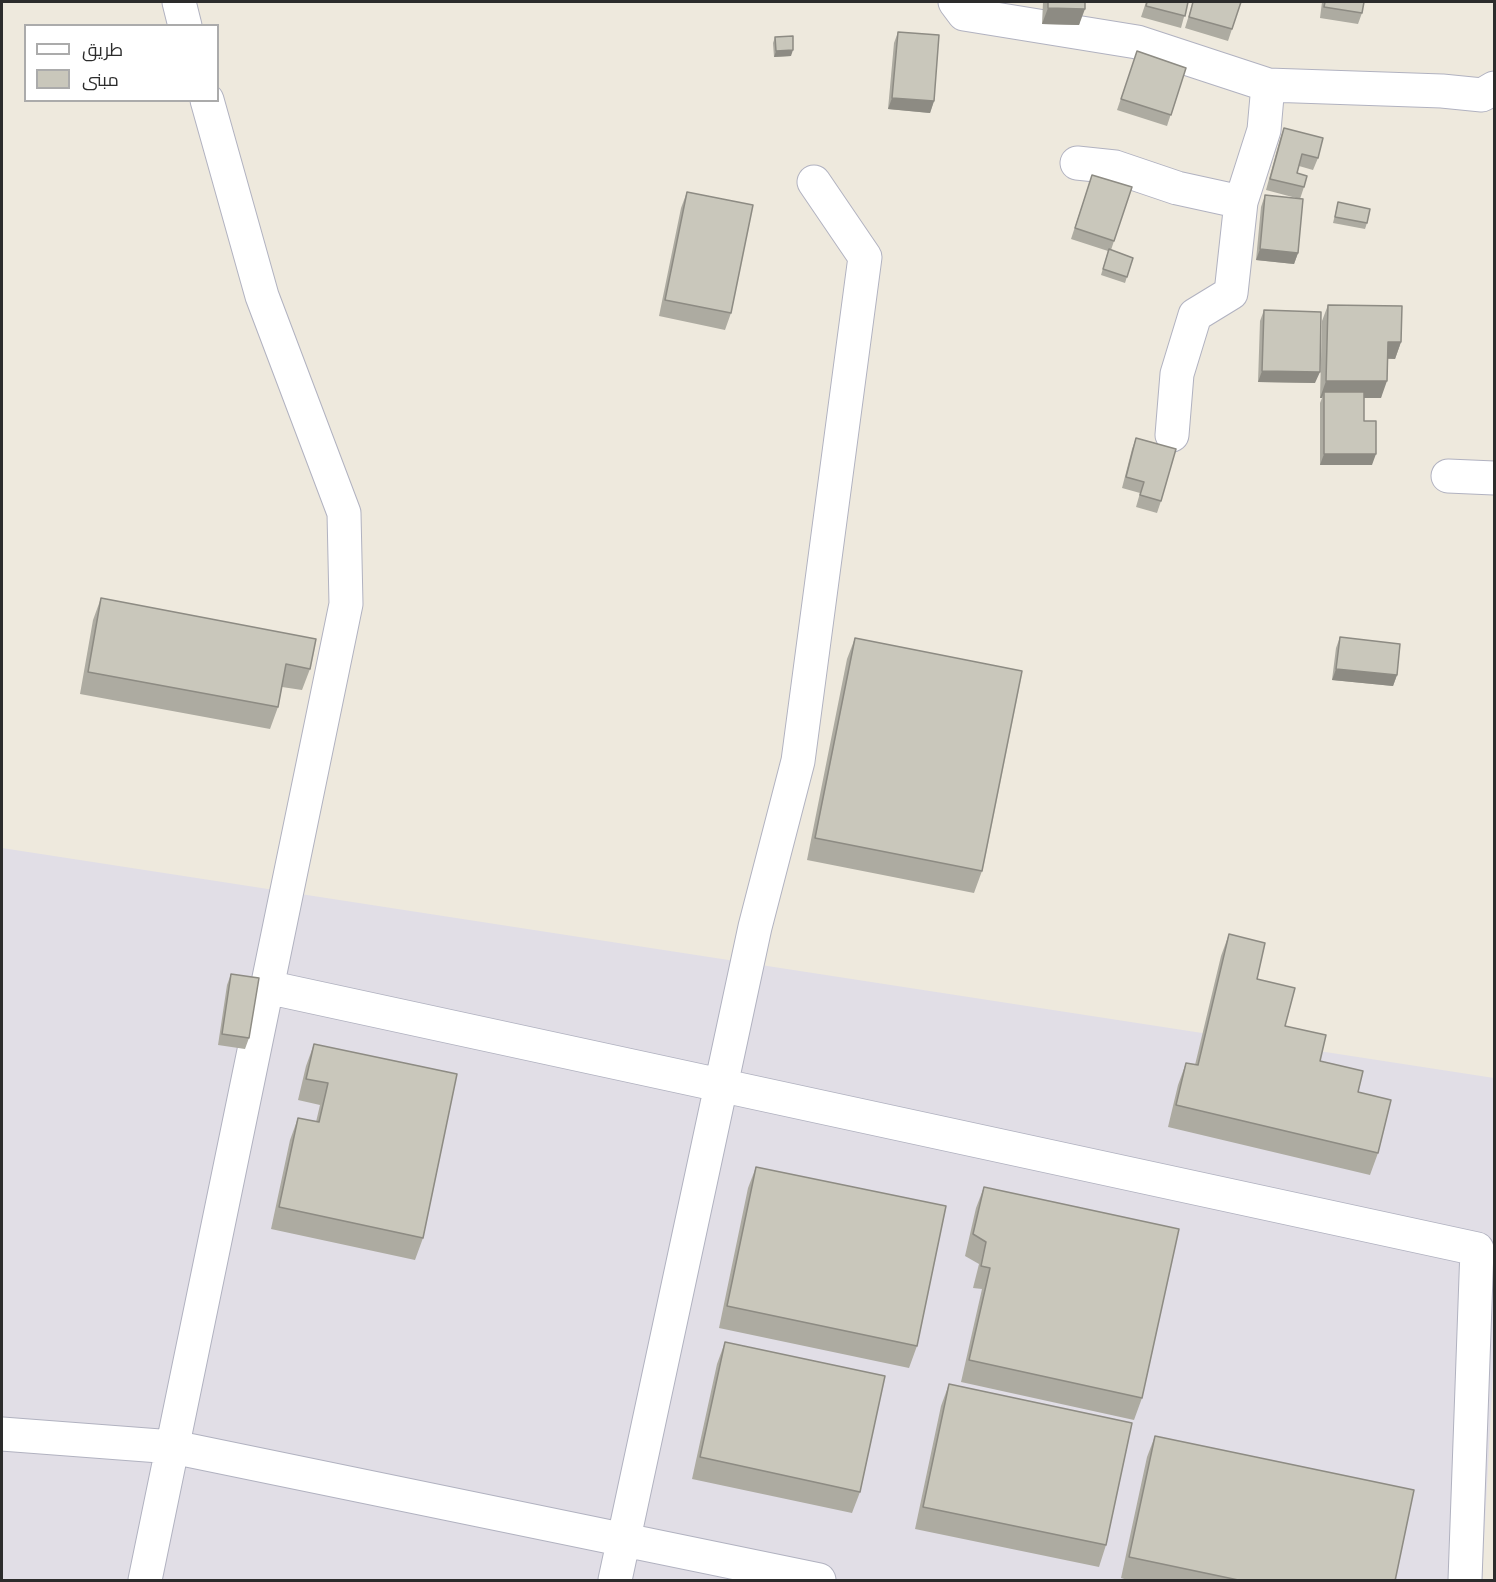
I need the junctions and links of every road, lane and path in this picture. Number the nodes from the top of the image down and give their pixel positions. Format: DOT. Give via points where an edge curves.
graph roads {
  1 [pos="179,2"];
  2 [pos="955,2"];
  3 [pos="184,24"];
  4 [pos="1268,85"];
  5 [pos="1494,88"];
  6 [pos="208,102"];
  7 [pos="1077,163"];
  8 [pos="814,182"];
  9 [pos="1241,202"];
  10 [pos="1172,435"];
  11 [pos="1448,476"];
  12 [pos="1494,478"];
  13 [pos="267,987"];
  14 [pos="723,1085"];
  15 [pos="2,1434"];
  16 [pos="173,1447"];
  17 [pos="624,1541"];
  18 [pos="146,1581"];
  19 [pos="615,1581"];
  20 [pos="819,1581"];
  21 [pos="1465,1581"];
  1 -- 3 [label="street"];
  2 -- 4 [label="street" via="964,14 1137,42"];
  4 -- 5 [label="street" via="1482,95"];
  4 -- 9 [label="street" via="1263,130"];
  6 -- 13 [label="street" via="262,296 344,513 346,604"];
  7 -- 9 [label="street" via="1115,167 1177,188"];
  8 -- 14 [label="street" via="865,257 798,761 756,927"];
  9 -- 10 [label="street" via="1231,293 1195,315 1177,374"];
  11 -- 12 [label="street"];
  13 -- 14 [label="street"];
  13 -- 16 [label="street"];
  14 -- 17 [label="street"];
  14 -- 21 [label="street" via="1477,1249"];
  15 -- 16 [label="street"];
  16 -- 17 [label="street"];
  16 -- 18 [label="street"];
  17 -- 19 [label="street"];
  17 -- 20 [label="street"];
}
